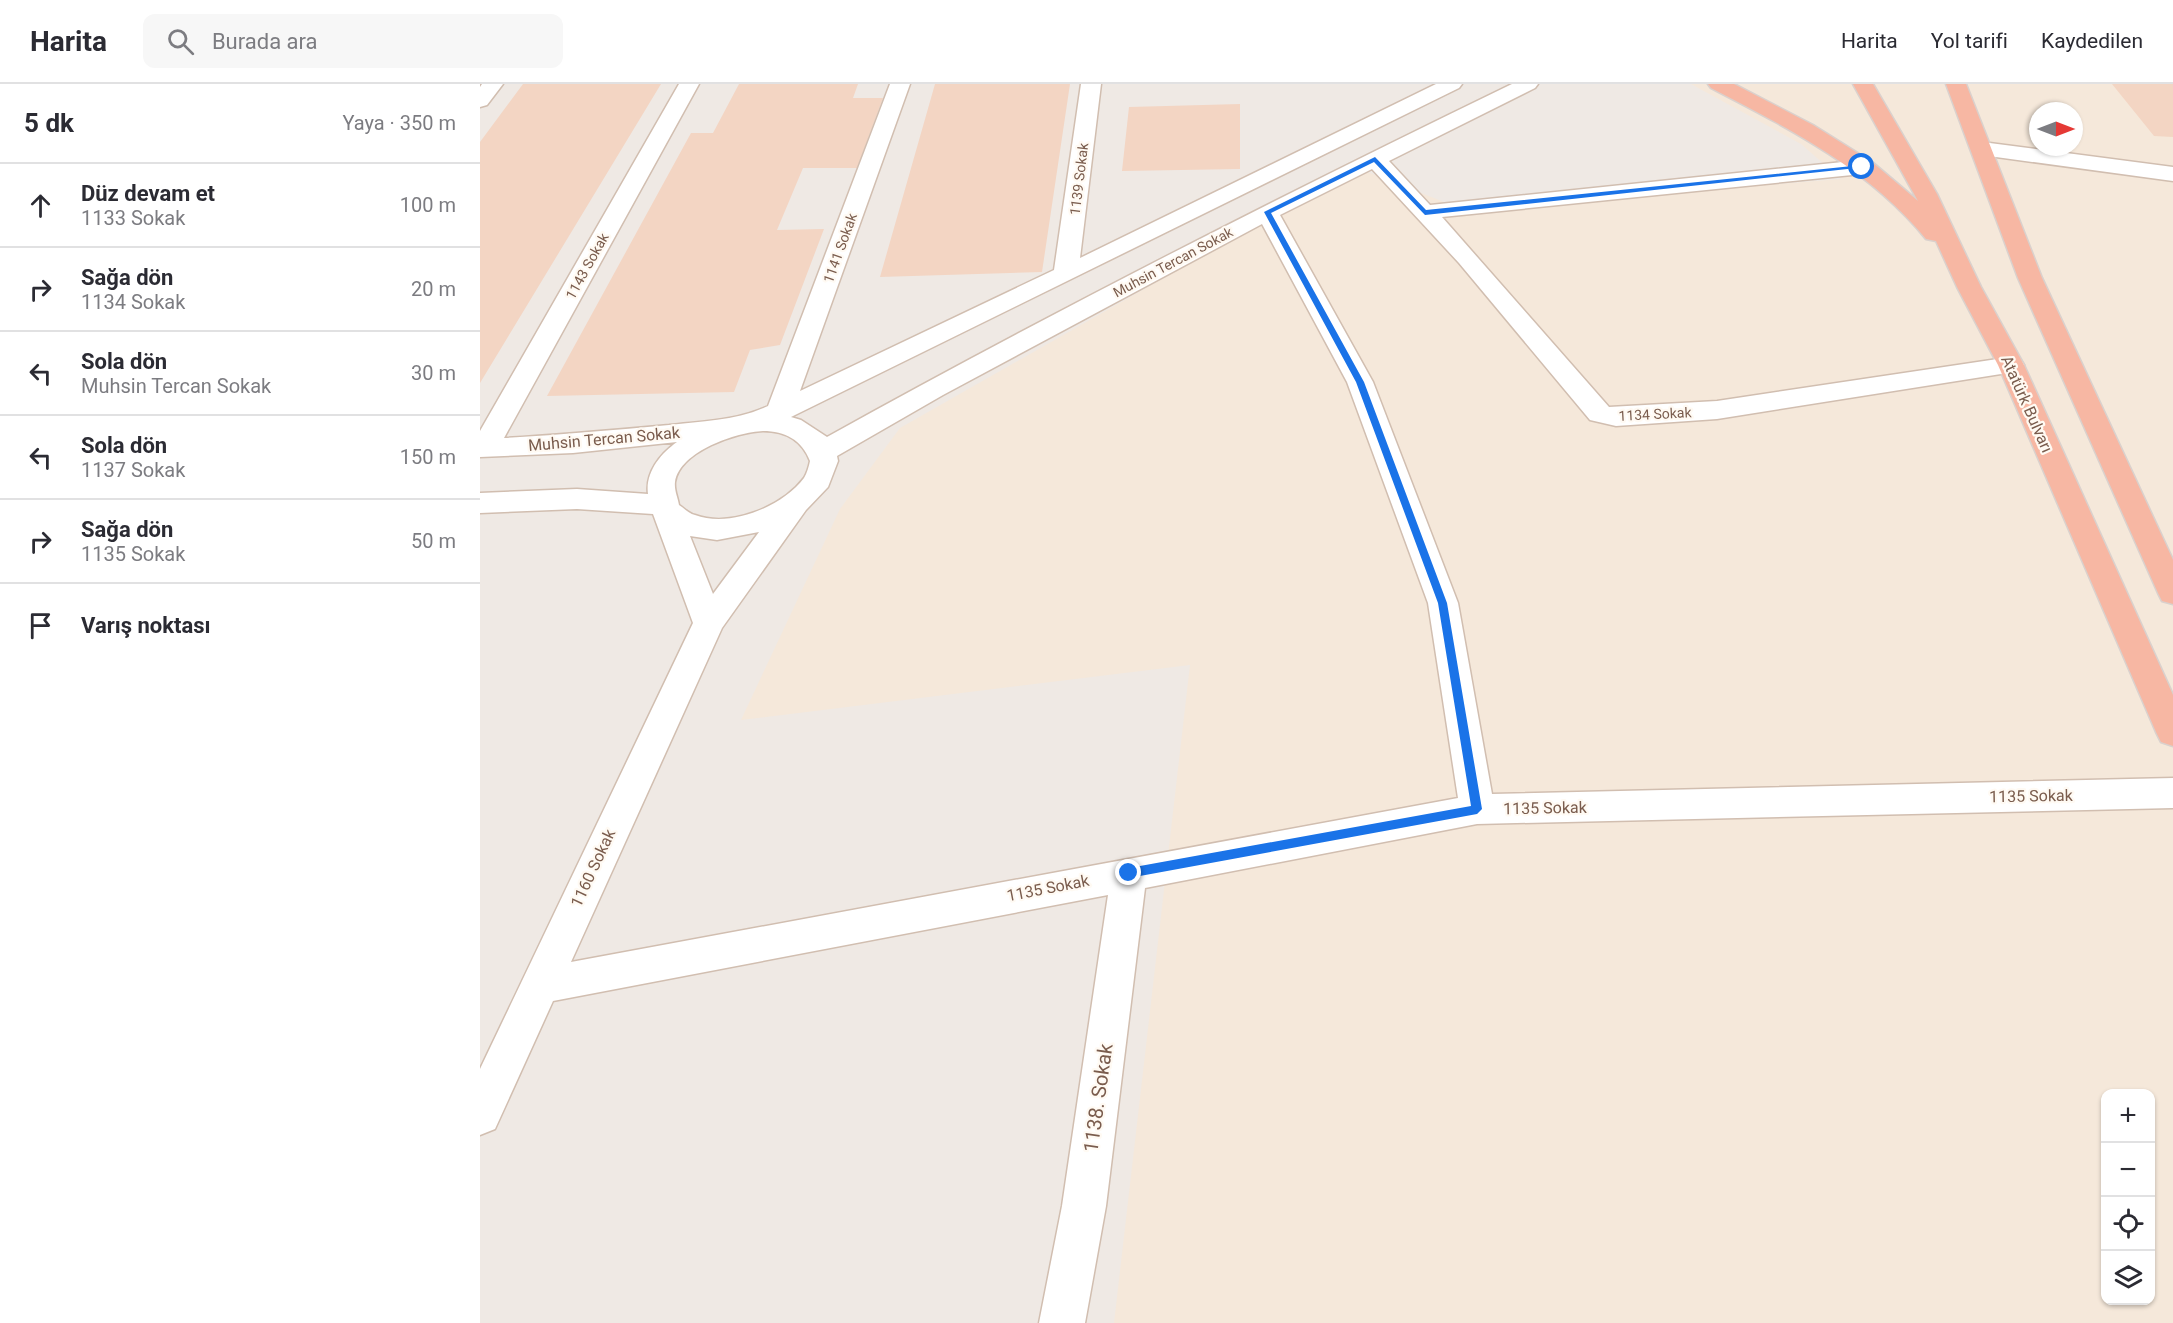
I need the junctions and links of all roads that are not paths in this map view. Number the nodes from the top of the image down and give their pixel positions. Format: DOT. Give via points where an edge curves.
graph roads {
  1 [pos="493,84"];
  2 [pos="689,84"];
  3 [pos="900,84"];
  4 [pos="1091,84"];
  5 [pos="1452,84"];
  6 [pos="1528,84"];
  7 [pos="1718,84"];
  8 [pos="1863,84"];
  9 [pos="1956,84"];
  10 [pos="480,101"];
  11 [pos="1982,149"];
  12 [pos="1375,159"];
  13 [pos="1862,167"];
  14 [pos="2173,174"];
  15 [pos="1267,212"];
  16 [pos="1425,213"];
  17 [pos="1066,274"];
  18 [pos="1970,287"];
  19 [pos="2011,365"];
  20 [pos="769,417"];
  21 [pos="728,427"];
  22 [pos="482,448"];
  23 [pos="823,452"];
  24 [pos="480,503"];
  25 [pos="664,508"];
  26 [pos="792,508"];
  27 [pos="2173,593"];
  28 [pos="709,623"];
  29 [pos="2173,732"];
  30 [pos="2173,793"];
  31 [pos="1477,809"];
  32 [pos="1129,873"];
  33 [pos="538,986"];
  34 [pos="480,1114"];
  35 [pos="1062,1323"];
  1 -- 10 [label="street"];
  2 -- 22 [label="street, 1143 Sokak"];
  3 -- 20 [label="street, 1141 Sokak"];
  4 -- 17 [label="street, 1139 Sokak"];
  5 -- 17 [label="street"];
  6 -- 12 [label="street, Muhsin Tercan Sokak"];
  7 -- 13 [label="highway" via="1821,139"];
  8 -- 18 [label="highway, Atatürk Bulvarı" via="1926,194"];
  9 -- 11 [label="highway"];
  11 -- 14 [label="street"];
  11 -- 27 [label="highway" via="2030,278"];
  12 -- 15 [label="street, Muhsin Tercan Sokak"];
  12 -- 16 [label="street, 1134 Sokak"];
  13 -- 16 [label="street"];
  13 -- 18 [label="highway" via="1885,183 1927,225"];
  15 -- 23 [label="street, Muhsin Tercan Sokak" via="934,388"];
  15 -- 31 [label="street" via="1360,382 1443,603"];
  16 -- 19 [label="street, 1134 Sokak" via="1600,414 1617,417 1717,410"];
  17 -- 20 [label="street"];
  18 -- 19 [label="highway, Atatürk Bulvarı"];
  19 -- 29 [label="highway, Atatürk Bulvarı"];
  20 -- 21 [label="street"];
  20 -- 23 [label="street" via="811,435"];
  21 -- 22 [label="street, Muhsin Tercan Sokak" via="573,444"];
  21 -- 25 [label="street" via="696,441 673,460 660,483"];
  23 -- 26 [label="street" via="823,470 812,490"];
  24 -- 25 [label="street" via="577,499"];
  25 -- 26 [label="street" via="688,525 721,530 758,524"];
  25 -- 28 [label="street"];
  26 -- 28 [label="street, 1160 Sokak"];
  28 -- 33 [label="street, 1160 Sokak"];
  30 -- 31 [label="street, 1135 Sokak"];
  31 -- 32 [label="street, 1135 Sokak"];
  32 -- 33 [label="street, 1135 Sokak"];
  32 -- 35 [label="street, 1138. Sokak" via="1083,1206"];
  33 -- 34 [label="street, 1160 Sokak"];
}
